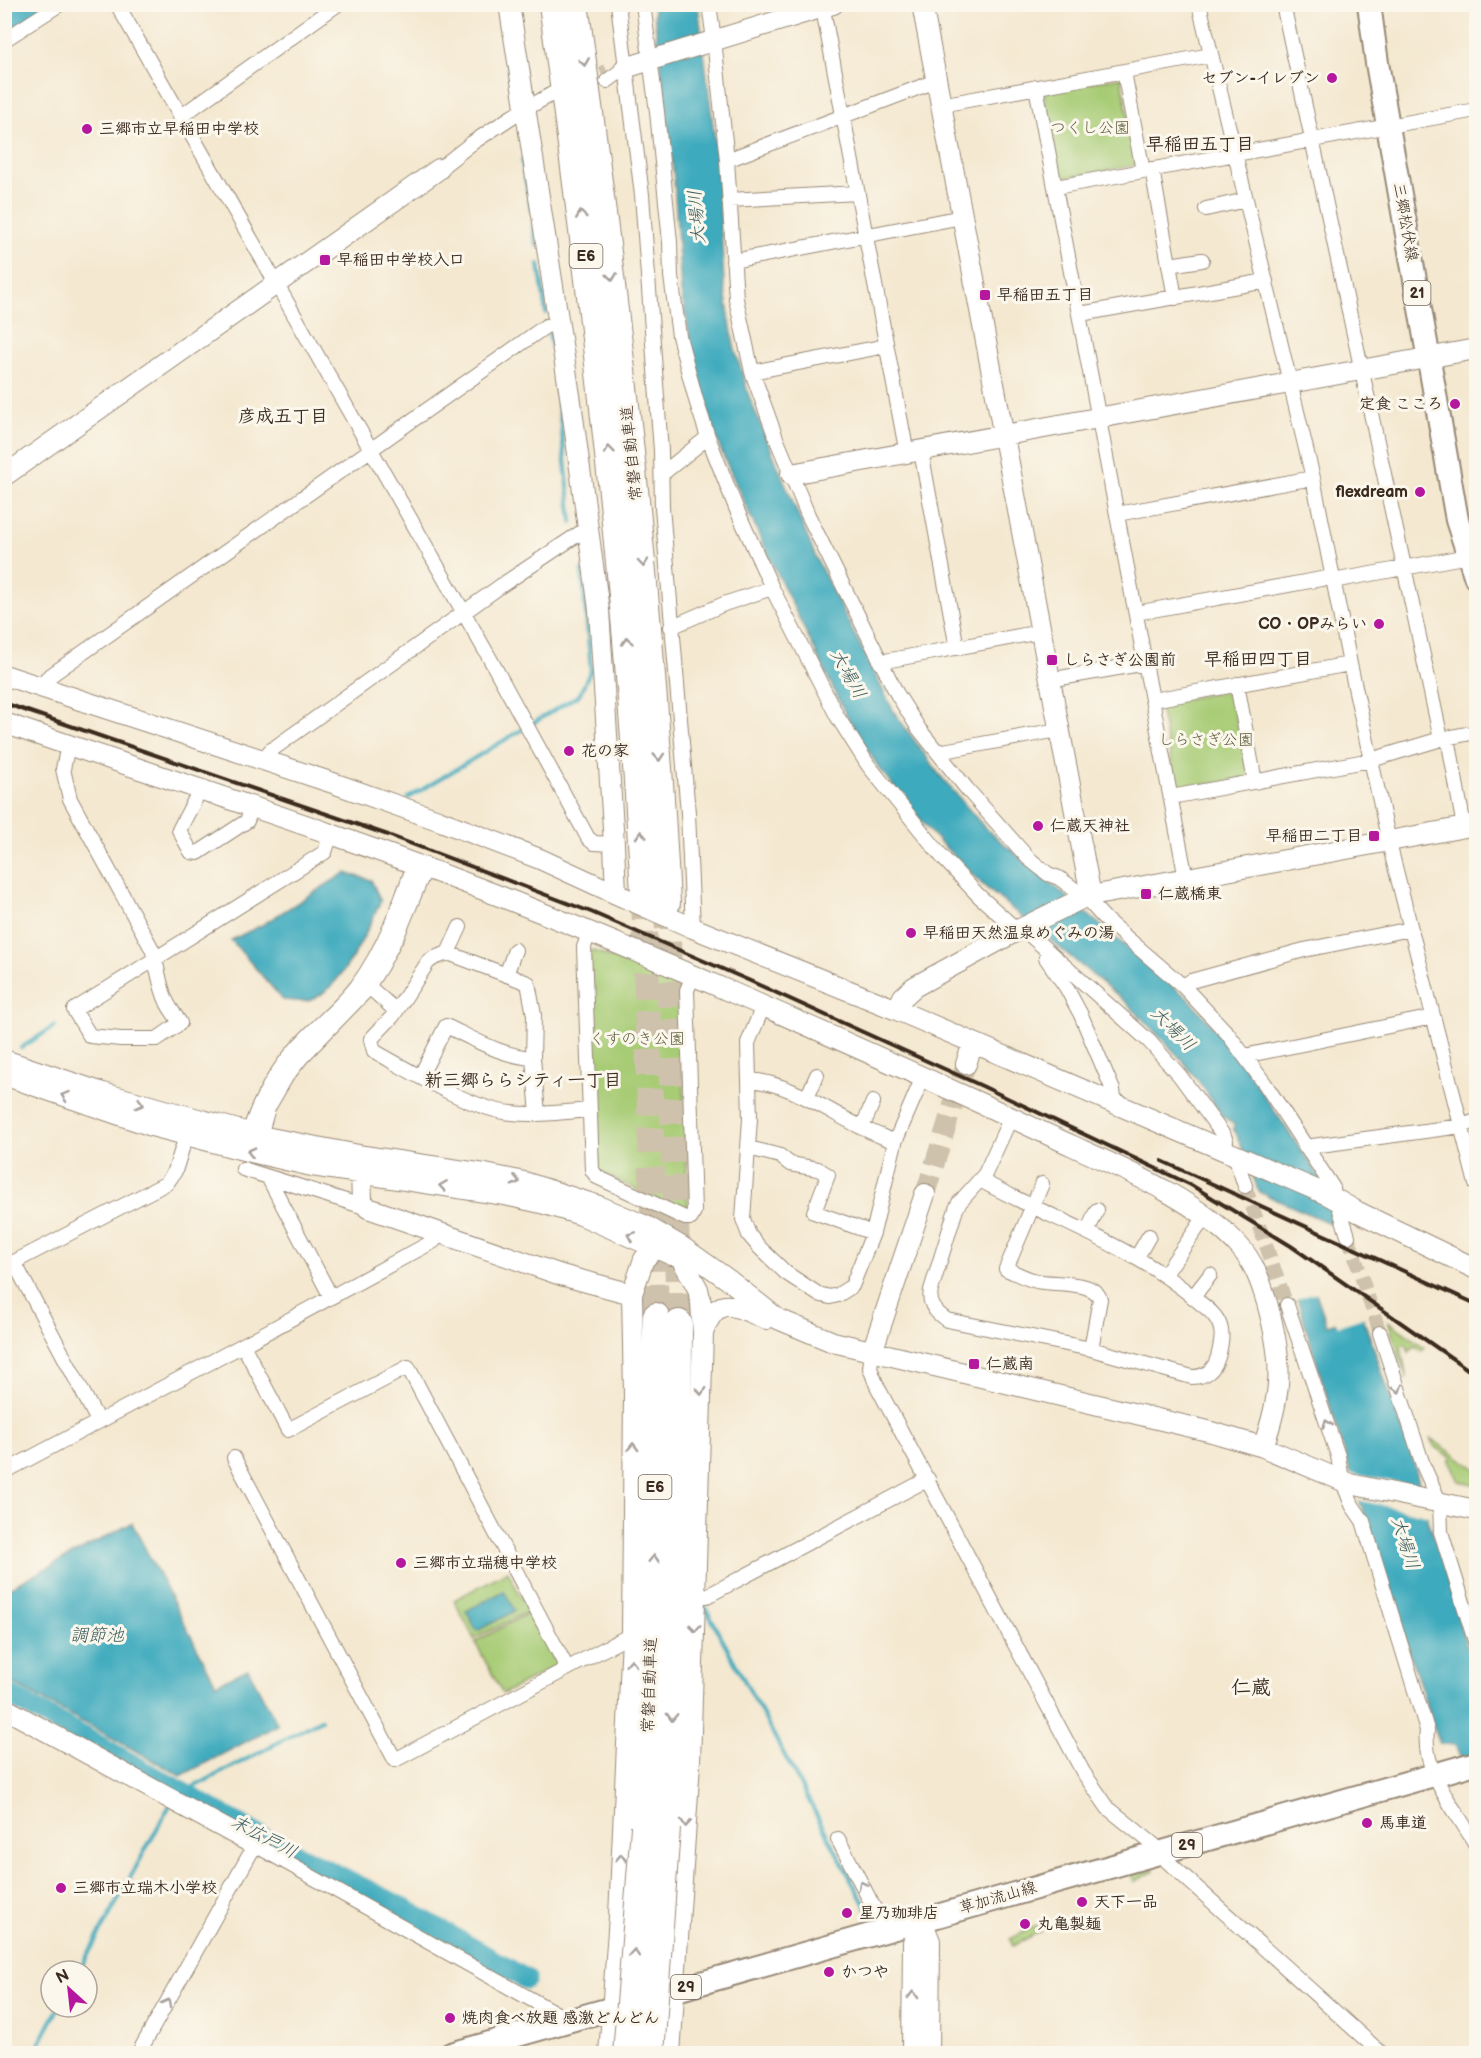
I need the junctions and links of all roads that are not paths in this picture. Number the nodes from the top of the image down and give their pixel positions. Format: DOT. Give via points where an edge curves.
graph roads {
  1 [pos="60,4"];
  2 [pos="117,4"];
  3 [pos="338,4"];
  4 [pos="509,4"];
  5 [pos="552,4"];
  6 [pos="575,4"];
  7 [pos="618,4"];
  8 [pos="643,4"];
  9 [pos="709,4"];
  10 [pos="922,4"];
  11 [pos="1199,4"];
  12 [pos="1283,4"];
  13 [pos="1369,4"];
  14 [pos="826,6"];
  15 [pos="4,40"];
  16 [pos="712,41"];
  17 [pos="1211,55"];
  18 [pos="653,59"];
  19 [pos="1124,72"];
  20 [pos="613,74"];
  21 [pos="936,81"];
  22 [pos="1036,87"];
  23 [pos="552,99"];
  24 [pos="941,105"];
  25 [pos="525,110"];
  26 [pos="1476,110"];
  27 [pos="843,116"];
  28 [pos="180,117"];
  29 [pos="1388,126"];
  30 [pos="1312,140"];
  31 [pos="1235,154"];
  32 [pos="727,160"];
  33 [pos="439,169"];
  34 [pos="1147,170"];
  35 [pos="1056,187"];
  36 [pos="858,193"];
  37 [pos="729,200"];
  38 [pos="1246,200"];
  39 [pos="1206,209"];
  40 [pos="962,217"];
  41 [pos="866,236"];
  42 [pos="670,238"];
  43 [pos="646,253"];
  44 [pos="1202,260"];
  45 [pos="733,261"];
  46 [pos="1169,265"];
  47 [pos="1266,281"];
  48 [pos="276,284"];
  49 [pos="1175,298"];
  50 [pos="1080,314"];
  51 [pos="558,324"];
  52 [pos="886,346"];
  53 [pos="1476,349"];
  54 [pos="1429,357"];
  55 [pos="1362,370"];
  56 [pos="752,372"];
  57 [pos="1290,383"];
  58 [pos="1099,417"];
  59 [pos="1003,435"];
  60 [pos="708,437"];
  61 [pos="371,450"];
  62 [pos="914,452"];
  63 [pos="663,474"];
  64 [pos="791,474"];
  65 [pos="4,476"];
  66 [pos="1313,478"];
  67 [pos="1117,514"];
  68 [pos="589,527"];
  69 [pos="1473,555"];
  70 [pos="1404,568"];
  71 [pos="1476,578"];
  72 [pos="1332,579"];
  73 [pos="772,588"];
  74 [pos="464,613"];
  75 [pos="1136,613"];
  76 [pos="671,627"];
  77 [pos="1040,632"];
  78 [pos="957,648"];
  79 [pos="880,662"];
  80 [pos="1146,663"];
  81 [pos="1350,664"];
  82 [pos="4,675"];
  83 [pos="1049,680"];
  84 [pos="1237,684"];
  85 [pos="45,688"];
  86 [pos="1153,700"];
  87 [pos="4,723"];
  88 [pos="1058,730"];
  89 [pos="1476,732"];
  90 [pos="1444,739"];
  91 [pos="68,745"];
  92 [pos="938,752"];
  93 [pos="1371,760"];
  94 [pos="267,761"];
  95 [pos="1255,782"];
  96 [pos="200,790"];
  97 [pos="1171,797"];
  98 [pos="252,807"];
  99 [pos="1470,826"];
  100 [pos="331,834"];
  101 [pos="1389,842"];
  102 [pos="615,844"];
  103 [pos="420,867"];
  104 [pos="1186,879"];
  105 [pos="616,894"];
  106 [pos="644,894"];
  107 [pos="1084,898"];
  108 [pos="667,903"];
  109 [pos="460,927"];
  110 [pos="693,928"];
  111 [pos="1022,928"];
  112 [pos="1411,929"];
  113 [pos="589,933"];
  114 [pos="1040,945"];
  115 [pos="515,950"];
  116 [pos="448,953"];
  117 [pos="155,958"];
  118 [pos="506,975"];
  119 [pos="693,976"];
  120 [pos="368,986"];
  121 [pos="1184,986"];
  122 [pos="763,1006"];
  123 [pos="897,1010"];
  124 [pos="396,1011"];
  125 [pos="1433,1017"];
  126 [pos="973,1043"];
  127 [pos="1244,1056"];
  128 [pos="533,1058"];
  129 [pos="4,1060"];
  130 [pos="966,1064"];
  131 [pos="817,1075"];
  132 [pos="4,1076"];
  133 [pos="420,1077"];
  134 [pos="923,1077"];
  135 [pos="750,1080"];
  136 [pos="807,1098"];
  137 [pos="873,1102"];
  138 [pos="1115,1104"];
  139 [pos="590,1110"];
  140 [pos="538,1113"];
  141 [pos="1011,1117"];
  142 [pos="1476,1121"];
  143 [pos="1462,1126"];
  144 [pos="862,1128"];
  145 [pos="255,1134"];
  146 [pos="186,1136"];
  147 [pos="290,1142"];
  148 [pos="895,1142"];
  149 [pos="1305,1147"];
  150 [pos="748,1148"];
  151 [pos="1234,1155"];
  152 [pos="243,1169"];
  153 [pos="361,1174"];
  154 [pos="268,1177"];
  155 [pos="980,1180"];
  156 [pos="1042,1184"];
  157 [pos="1476,1184"];
  158 [pos="1245,1186"];
  159 [pos="925,1194"];
  160 [pos="1334,1198"];
  161 [pos="1033,1206"];
  162 [pos="369,1208"];
  163 [pos="1097,1210"];
  164 [pos="1205,1217"];
  165 [pos="1087,1232"];
  166 [pos="439,1233"];
  167 [pos="873,1233"];
  168 [pos="1149,1236"];
  169 [pos="1348,1236"];
  170 [pos="662,1243"];
  171 [pos="1137,1257"];
  172 [pos="683,1262"];
  173 [pos="1476,1269"];
  174 [pos="1165,1274"];
  175 [pos="1210,1275"];
  176 [pos="632,1294"];
  177 [pos="331,1297"];
  178 [pos="1193,1297"];
  179 [pos="1287,1305"];
  180 [pos="667,1319"];
  181 [pos="766,1319"];
  182 [pos="703,1332"];
  183 [pos="1380,1334"];
  184 [pos="833,1342"];
  185 [pos="243,1345"];
  186 [pos="1091,1349"];
  187 [pos="872,1352"];
  188 [pos="98,1421"];
  189 [pos="1263,1448"];
  190 [pos="234,1458"];
  191 [pos="7,1465"];
  192 [pos="928,1479"];
  193 [pos="1346,1482"];
  194 [pos="1435,1502"];
  195 [pos="1476,1510"];
  196 [pos="696,1596"];
  197 [pos="632,1637"];
  198 [pos="1476,1644"];
  199 [pos="567,1668"];
  200 [pos="4,1708"];
  201 [pos="1476,1763"];
  202 [pos="1443,1772"];
  203 [pos="655,1827"];
  204 [pos="838,1839"];
  205 [pos="255,1845"];
  206 [pos="1476,1845"];
  207 [pos="1160,1852"];
  208 [pos="618,1916"];
  209 [pos="680,1920"];
  210 [pos="922,1921"];
  211 [pos="886,1931"];
  212 [pos="675,1990"];
  213 [pos="611,2018"];
  214 [pos="568,2020"];
  215 [pos="672,2032"];
  216 [pos="138,2054"];
  217 [pos="451,2054"];
  218 [pos="609,2054"];
  219 [pos="626,2054"];
  220 [pos="651,2054"];
  221 [pos="670,2054"];
  222 [pos="912,2054"];
  223 [pos="929,2054"];
  224 [pos="1382,2054"];
  1 -- 15 [label="street"];
  2 -- 28 [label="street"];
  3 -- 28 [label="street"];
  4 -- 25 [label="street"];
  106 -- 5 [label="highway, 常磐自動車道 / E6, one-way" via="615,508"];
  6 -- 108 [label="highway, 常磐自動車道 / E6, one-way" via="638,505"];
  7 -- 20 [label="street"];
  8 -- 18 [label="street"];
  9 -- 16 [label="street"];
  10 -- 21 [label="street"];
  11 -- 17 [label="street"];
  12 -- 30 [label="street"];
  13 -- 29 [label="main road, 三郷松伏線 / 21"];
  14 -- 16 [label="street"];
  14 -- 27 [label="street"];
  16 -- 18 [label="street"];
  16 -- 32 [label="street"];
  17 -- 19 [label="street"];
  17 -- 31 [label="street"];
  18 -- 20 [label="street"];
  18 -- 42 [label="street"];
  19 -- 22 [label="street"];
  19 -- 34 [label="street"];
  20 -- 43 [label="street" via="642,195"];
  21 -- 24 [label="street"];
  21 -- 27 [label="street"];
  22 -- 24 [label="street"];
  22 -- 35 [label="street"];
  23 -- 25 [label="street"];
  24 -- 40 [label="street"];
  25 -- 33 [label="street"];
  25 -- 51 [label="street"];
  26 -- 29 [label="street"];
  27 -- 32 [label="street"];
  27 -- 36 [label="street"];
  28 -- 48 [label="street"];
  29 -- 30 [label="street"];
  29 -- 54 [label="main road, 三郷松伏線 / 21"];
  30 -- 31 [label="street"];
  30 -- 55 [label="street"];
  31 -- 34 [label="street"];
  31 -- 38 [label="street"];
  32 -- 37 [label="street"];
  33 -- 48 [label="street"];
  34 -- 35 [label="street"];
  34 -- 46 [label="street"];
  35 -- 50 [label="street"];
  36 -- 37 [label="street"];
  36 -- 41 [label="street"];
  37 -- 45 [label="street"];
  38 -- 39 [label="street"];
  38 -- 47 [label="street"];
  40 -- 41 [label="street"];
  40 -- 59 [label="street"];
  41 -- 45 [label="street"];
  41 -- 52 [label="street"];
  42 -- 43 [label="street"];
  42 -- 60 [label="street" via="679,336"];
  43 -- 63 [label="street"];
  44 -- 46 [label="street"];
  45 -- 56 [label="street" via="736,298"];
  46 -- 49 [label="street"];
  47 -- 49 [label="street"];
  47 -- 57 [label="street"];
  48 -- 61 [label="street"];
  48 -- 65 [label="street"];
  49 -- 50 [label="street"];
  50 -- 58 [label="street"];
  51 -- 61 [label="street" via="546,326"];
  51 -- 68 [label="street"];
  52 -- 56 [label="street"];
  52 -- 62 [label="street"];
  53 -- 54 [label="street"];
  54 -- 55 [label="street"];
  54 -- 69 [label="main road, 三郷松伏線 / 21" via="1457,520"];
  55 -- 57 [label="street"];
  55 -- 70 [label="street"];
  56 -- 64 [label="street"];
  57 -- 58 [label="street"];
  57 -- 66 [label="street"];
  58 -- 59 [label="street"];
  58 -- 67 [label="street"];
  59 -- 62 [label="street"];
  59 -- 77 [label="street"];
  60 -- 63 [label="street"];
  60 -- 73 [label="street"];
  61 -- 74 [label="street"];
  61 -- 85 [label="street" via="47,678"];
  62 -- 64 [label="street"];
  62 -- 78 [label="street"];
  63 -- 76 [label="street"];
  64 -- 79 [label="street"];
  66 -- 67 [label="street"];
  66 -- 72 [label="street"];
  67 -- 75 [label="street"];
  68 -- 74 [label="street"];
  68 -- 102 [label="street" via="599,610"];
  69 -- 70 [label="street"];
  69 -- 71 [label="main road, 三郷松伏線 / 21"];
  70 -- 72 [label="street"];
  70 -- 90 [label="street"];
  72 -- 75 [label="street"];
  72 -- 81 [label="street"];
  73 -- 76 [label="street"];
  73 -- 111 [label="street" via="837,716 868,765 978,895"];
  74 -- 94 [label="street" via="270,751"];
  74 -- 102 [label="street" via="588,838 594,843"];
  75 -- 80 [label="street"];
  76 -- 110 [label="street"];
  77 -- 78 [label="street"];
  77 -- 83 [label="street"];
  78 -- 79 [label="street"];
  79 -- 92 [label="street" via="919,729"];
  80 -- 83 [label="street"];
  80 -- 86 [label="street"];
  81 -- 84 [label="street"];
  81 -- 93 [label="street"];
  82 -- 85 [label="street"];
  83 -- 88 [label="street"];
  84 -- 86 [label="street"];
  84 -- 95 [label="street"];
  85 -- 94 [label="street"];
  86 -- 97 [label="street"];
  87 -- 91 [label="street"];
  88 -- 92 [label="street"];
  88 -- 107 [label="street"];
  89 -- 90 [label="street"];
  90 -- 93 [label="street"];
  90 -- 99 [label="street"];
  91 -- 96 [label="street"];
  91 -- 117 [label="street" via="63,769 70,799"];
  92 -- 107 [label="street" via="1028,858"];
  93 -- 95 [label="street"];
  93 -- 101 [label="street"];
  94 -- 105 [label="street" via="540,858"];
  95 -- 97 [label="street"];
  96 -- 98 [label="street"];
  96 -- 98 [label="street" via="179,830 190,852 198,852 247,821"];
  97 -- 104 [label="street"];
  98 -- 100 [label="street"];
  99 -- 101 [label="street"];
  100 -- 103 [label="street"];
  100 -- 117 [label="street" via="325,852"];
  101 -- 104 [label="street"];
  101 -- 112 [label="street"];
  102 -- 105 [label="street"];
  103 -- 113 [label="street"];
  103 -- 120 [label="street" via="398,934"];
  103 -- 145 [label="street" via="374,960 356,987 279,1070 257,1107"];
  104 -- 107 [label="street"];
  105 -- 110 [label="street"];
  107 -- 111 [label="street"];
  107 -- 121 [label="street"];
  109 -- 116 [label="street"];
  110 -- 123 [label="street"];
  111 -- 114 [label="street"];
  111 -- 123 [label="street" via="914,987"];
  112 -- 121 [label="street" via="1267,958"];
  112 -- 125 [label="street"];
  113 -- 119 [label="street"];
  113 -- 139 [label="street" via="584,947"];
  114 -- 138 [label="street" via="1081,1015 1113,1090"];
  114 -- 151 [label="street" via="1149,1041 1204,1106"];
  115 -- 118 [label="street"];
  116 -- 118 [label="street"];
  116 -- 124 [label="street" via="428,962"];
  117 -- 117 [label="street" via="74,1010 90,1036 157,1039 180,1023 166,1001"];
  118 -- 128 [label="street" via="528,983 534,1015"];
  119 -- 122 [label="street"];
  119 -- 139 [label="street" via="687,990 694,1211 691,1218 597,1177 592,1170"];
  120 -- 124 [label="street"];
  120 -- 145 [label="street" via="286,1077"];
  121 -- 127 [label="street"];
  122 -- 134 [label="street"];
  122 -- 135 [label="street" via="748,1043"];
  123 -- 126 [label="street"];
  124 -- 133 [label="street" via="371,1039 374,1051"];
  125 -- 127 [label="street"];
  125 -- 143 [label="street"];
  126 -- 130 [label="street"];
  126 -- 138 [label="street"];
  127 -- 149 [label="street"];
  128 -- 133 [label="street" via="498,1050 446,1026"];
  128 -- 140 [label="street"];
  129 -- 145 [label="street, one-way" via="180,1116"];
  131 -- 136 [label="street"];
  146 -- 132 [label="street, one-way"];
  133 -- 140 [label="street" via="494,1111"];
  134 -- 141 [label="street"];
  134 -- 148 [label="street"];
  135 -- 136 [label="street"];
  135 -- 150 [label="street"];
  136 -- 144 [label="street"];
  137 -- 144 [label="street"];
  138 -- 151 [label="street"];
  139 -- 140 [label="street"];
  141 -- 155 [label="street"];
  141 -- 164 [label="street" via="1145,1180"];
  142 -- 143 [label="street"];
  143 -- 149 [label="street"];
  143 -- 157 [label="street"];
  144 -- 148 [label="street"];
  145 -- 147 [label="street"];
  153 -- 146 [label="street, one-way"];
  146 -- 188 [label="street" via="167,1183 14,1262"];
  147 -- 153 [label="street" via="314,1154 355,1163"];
  147 -- 170 [label="street, one-way" via="524,1182 646,1226"];
  148 -- 167 [label="street"];
  149 -- 160 [label="street" via="1333,1188"];
  150 -- 167 [label="street" via="780,1155 790,1164 828,1175 814,1212"];
  150 -- 167 [label="street" via="743,1211 746,1227 760,1248 786,1273 818,1294 838,1295 852,1286"];
  151 -- 158 [label="street"];
  151 -- 160 [label="street"];
  152 -- 154 [label="street"];
  153 -- 162 [label="street" via="362,1201"];
  170 -- 153 [label="street, one-way" via="541,1203"];
  154 -- 162 [label="street"];
  154 -- 177 [label="street"];
  155 -- 161 [label="street"];
  155 -- 186 [label="street" via="956,1209 931,1290 935,1310 947,1320"];
  156 -- 161 [label="street"];
  159 -- 187 [label="street"];
  160 -- 169 [label="street"];
  160 -- 173 [label="street"];
  161 -- 165 [label="street"];
  161 -- 186 [label="street" via="1006,1269 1029,1279 1094,1291 1100,1299"];
  162 -- 166 [label="street"];
  163 -- 165 [label="street"];
  164 -- 174 [label="street"];
  164 -- 189 [label="street" via="1251,1261 1272,1322 1280,1363 1279,1390"];
  165 -- 171 [label="street"];
  166 -- 176 [label="street" via="561,1275"];
  166 -- 177 [label="street" via="434,1241"];
  168 -- 171 [label="street"];
  170 -- 172 [label="street"];
  170 -- 176 [label="street" via="644,1259"];
  170 -- 184 [label="street" via="704,1262 778,1319"];
  171 -- 174 [label="street"];
  172 -- 181 [label="street"];
  172 -- 182 [label="street" via="698,1289"];
  174 -- 178 [label="street"];
  175 -- 178 [label="street"];
  197 -- 176 [label="street, one-way"];
  177 -- 185 [label="street"];
  178 -- 186 [label="street" via="1215,1316 1221,1329 1216,1362 1212,1370 1199,1377"];
  193 -- 179 [label="street, one-way"];
  180 -- 203 [label="highway, 常磐自動車道 / E6" via="678,1530"];
  181 -- 182 [label="street" via="739,1307 724,1306 709,1316"];
  181 -- 184 [label="street" via="814,1342"];
  182 -- 196 [label="street, one-way"];
  183 -- 194 [label="street, one-way"];
  184 -- 187 [label="street"];
  185 -- 188 [label="street"];
  185 -- 199 [label="street" via="288,1430 408,1367"];
  187 -- 189 [label="street" via="1208,1431"];
  187 -- 192 [label="street" via="870,1368"];
  188 -- 191 [label="street"];
  189 -- 193 [label="street"];
  190 -- 199 [label="street" via="395,1760"];
  192 -- 196 [label="street" via="707,1596"];
  192 -- 207 [label="street" via="1096,1794"];
  193 -- 194 [label="street"];
  193 -- 202 [label="street" via="1352,1505 1363,1521 1427,1730 1425,1746"];
  194 -- 195 [label="street"];
  194 -- 198 [label="street"];
  196 -- 209 [label="street, one-way"];
  197 -- 199 [label="street"];
  208 -- 197 [label="street, one-way"];
  200 -- 205 [label="street"];
  201 -- 202 [label="main road, 草加流山線 / 29"];
  202 -- 206 [label="street" via="1445,1797"];
  202 -- 207 [label="main road, 草加流山線 / 29"];
  219 -- 203 [label="highway, 常磐自動車道 / E6, one-way, bridge"];
  203 -- 220 [label="highway, 常磐自動車道 / E6, bridge"];
  211 -- 204 [label="street, one-way"];
  205 -- 214 [label="street"];
  216 -- 205 [label="street, one-way"];
  207 -- 210 [label="main road, 草加流山線 / 29"];
  207 -- 224 [label="street"];
  208 -- 209 [label="street"];
  208 -- 213 [label="street"];
  209 -- 212 [label="street"];
  210 -- 211 [label="main road, 草加流山線 / 29"];
  222 -- 210 [label="street, one-way" via="913,1942"];
  210 -- 223 [label="street" via="930,1941"];
  211 -- 212 [label="main road, 草加流山線 / 29"];
  212 -- 213 [label="main road, 草加流山線 / 29"];
  212 -- 215 [label="street"];
  213 -- 214 [label="main road, 草加流山線 / 29"];
  213 -- 215 [label="street"];
  213 -- 218 [label="street"];
  214 -- 217 [label="main road, 草加流山線 / 29"];
  215 -- 221 [label="street"];
}
